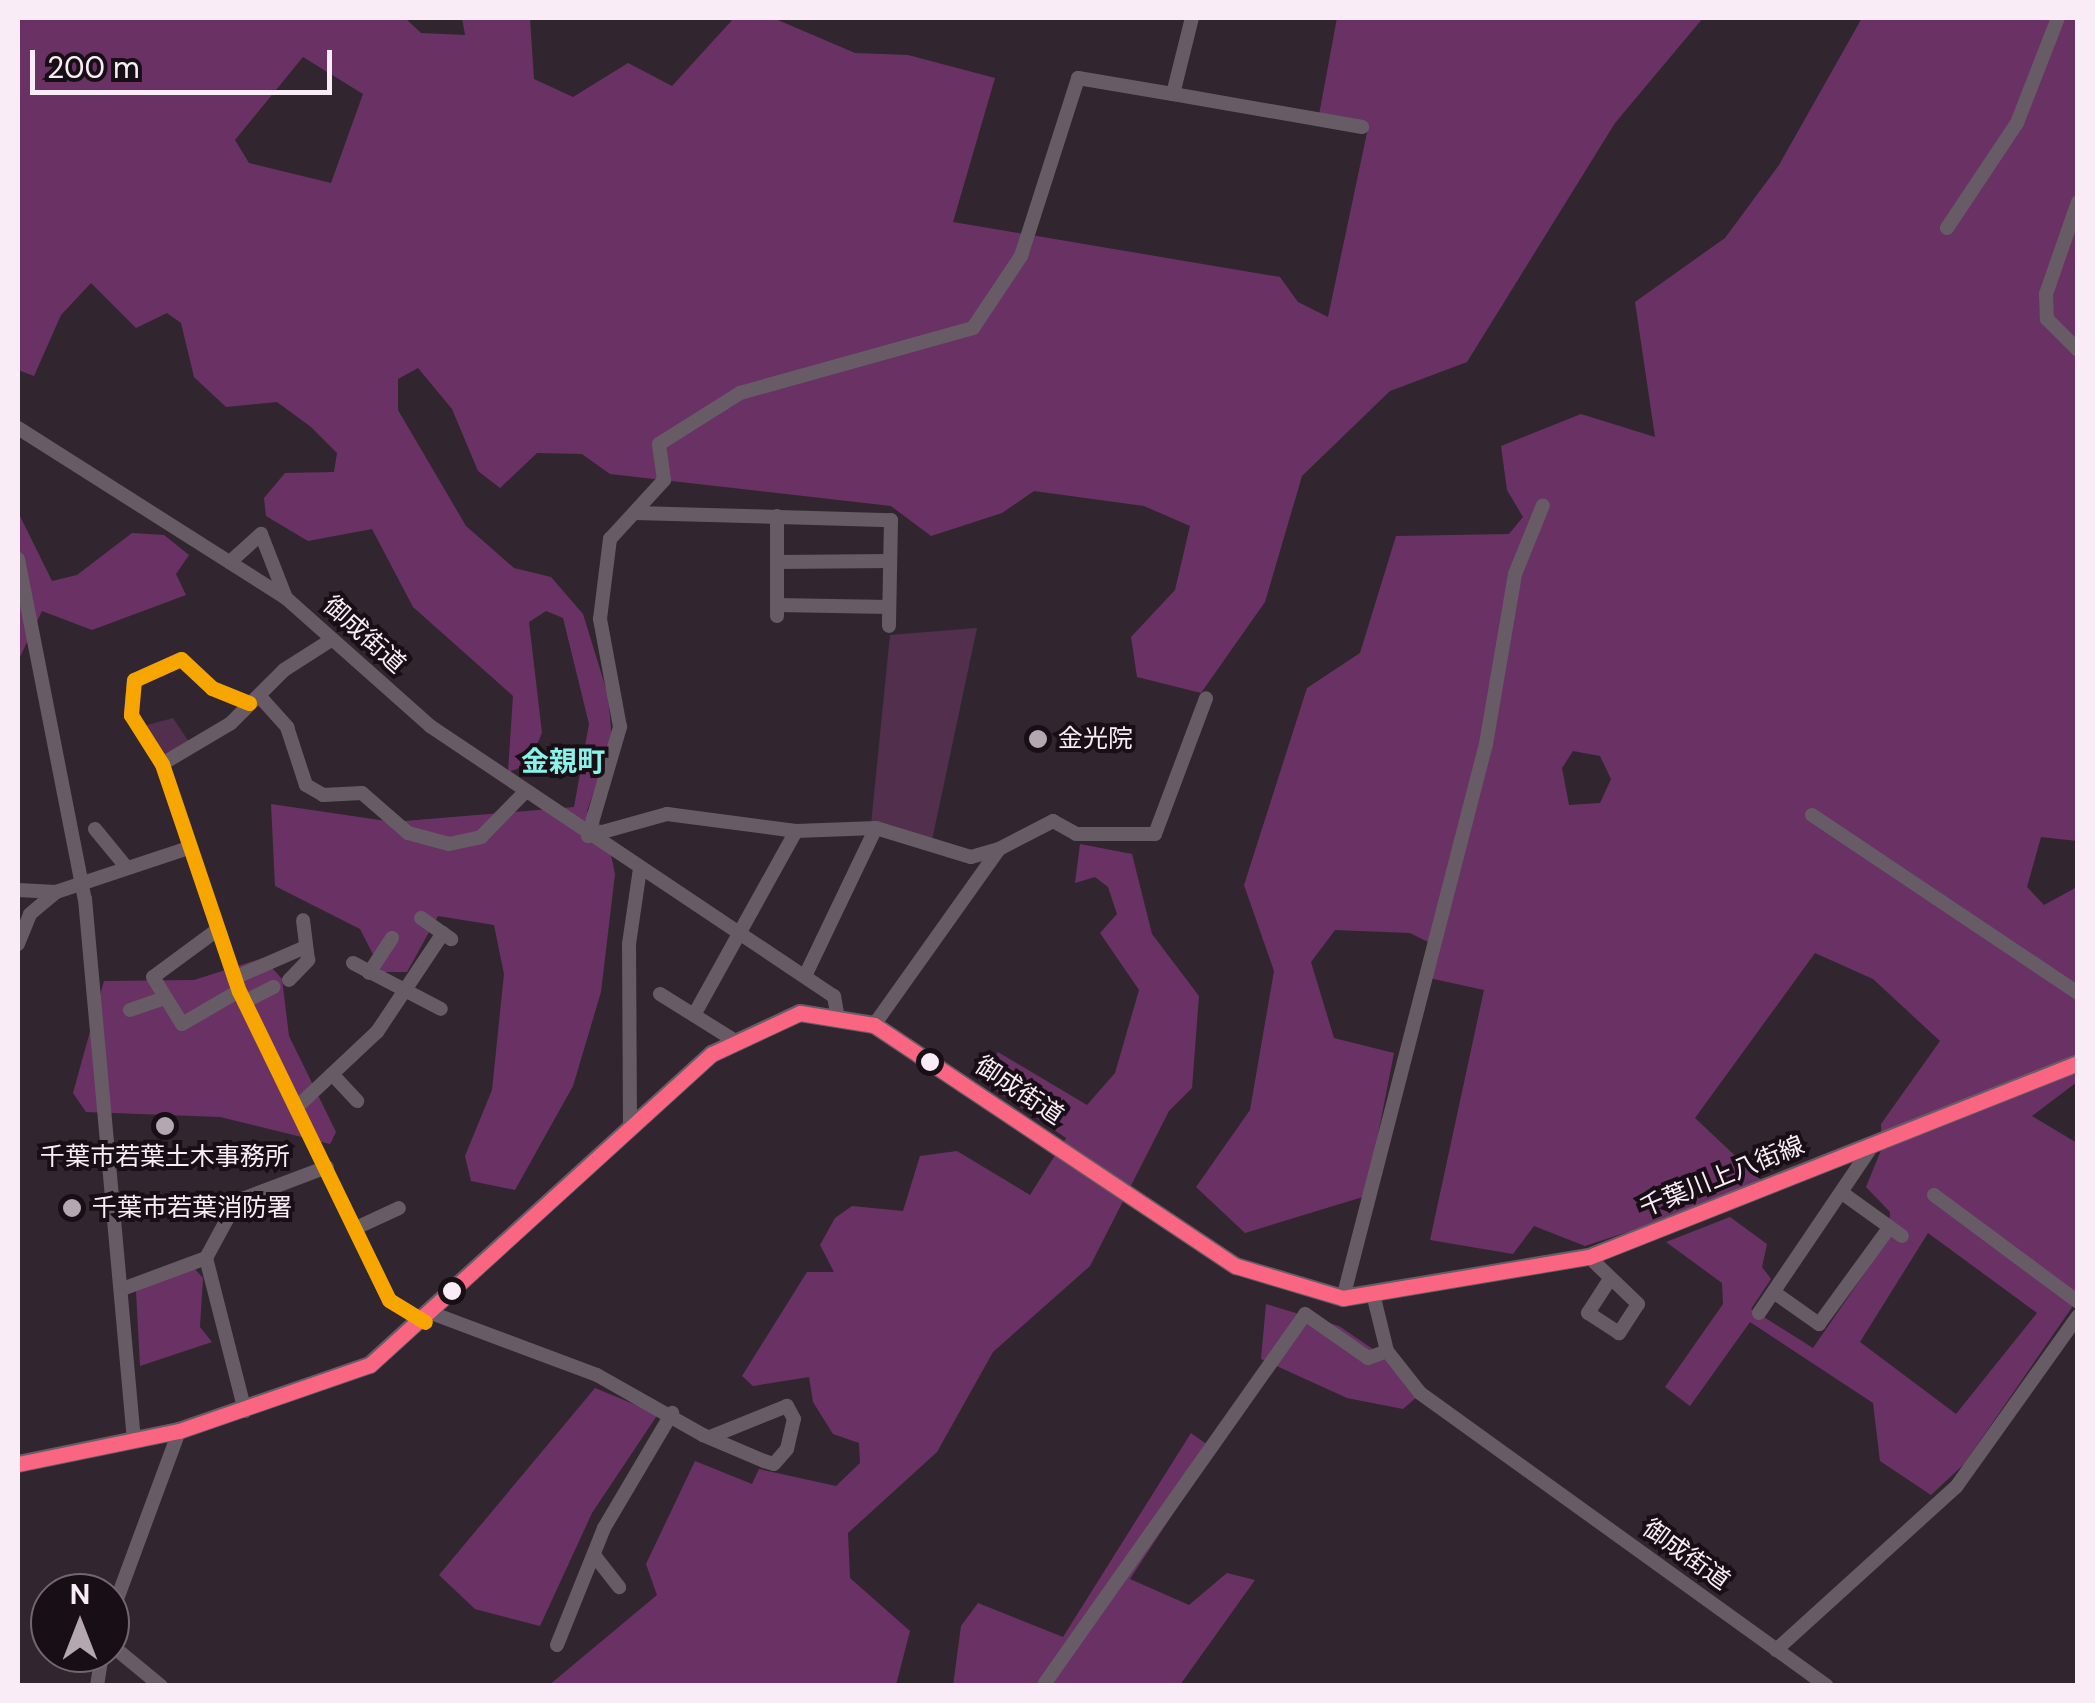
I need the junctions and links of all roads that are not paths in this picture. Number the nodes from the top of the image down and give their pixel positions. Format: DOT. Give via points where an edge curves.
graph roads {
  1 [pos="1192,18"];
  2 [pos="2058,18"];
  3 [pos="1173,94"];
  4 [pos="1362,127"];
  5 [pos="2078,202"];
  6 [pos="1947,228"];
  7 [pos="2078,350"];
  8 [pos="18,428"];
  9 [pos="1543,505"];
  10 [pos="635,512"];
  11 [pos="777,516"];
  12 [pos="18,559"];
  13 [pos="230,562"];
  14 [pos="777,562"];
  15 [pos="890,562"];
  16 [pos="22,597"];
  17 [pos="286,598"];
  18 [pos="889,607"];
  19 [pos="888,626"];
  20 [pos="331,640"];
  21 [pos="1206,698"];
  22 [pos="256,701"];
  23 [pos="162,764"];
  24 [pos="522,794"];
  25 [pos="1812,815"];
  26 [pos="876,828"];
  27 [pos="94,829"];
  28 [pos="796,831"];
  29 [pos="588,836"];
  30 [pos="1029,836"];
  31 [pos="186,848"];
  32 [pos="999,849"];
  33 [pos="127,868"];
  34 [pos="640,869"];
  35 [pos="987,873"];
  36 [pos="81,882"];
  37 [pos="18,890"];
  38 [pos="56,892"];
  39 [pos="421,918"];
  40 [pos="303,920"];
  41 [pos="216,930"];
  42 [pos="743,934"];
  43 [pos="392,938"];
  44 [pos="18,944"];
  45 [pos="304,948"];
  46 [pos="353,963"];
  47 [pos="369,973"];
  48 [pos="805,976"];
  49 [pos="289,980"];
  50 [pos="273,988"];
  51 [pos="239,990"];
  52 [pos="2078,993"];
  53 [pos="660,994"];
  54 [pos="403,995"];
  55 [pos="162,999"];
  56 [pos="441,1009"];
  57 [pos="130,1010"];
  58 [pos="836,1013"];
  59 [pos="694,1016"];
  60 [pos="874,1025"];
  61 [pos="732,1039"];
  62 [pos="2078,1063"];
  63 [pos="332,1074"];
  64 [pos="357,1101"];
  65 [pos="296,1107"];
  66 [pos="630,1128"];
  67 [pos="1874,1143"];
  68 [pos="327,1167"];
  69 [pos="1845,1195"];
  70 [pos="1934,1195"];
  71 [pos="398,1208"];
  72 [pos="358,1227"];
  73 [pos="1589,1256"];
  74 [pos="206,1258"];
  75 [pos="1610,1279"];
  76 [pos="125,1288"];
  77 [pos="1775,1293"];
  78 [pos="1344,1298"];
  79 [pos="1374,1298"];
  80 [pos="2078,1302"];
  81 [pos="1759,1313"];
  82 [pos="2078,1316"];
  83 [pos="430,1318"];
  84 [pos="1387,1352"];
  85 [pos="245,1411"];
  86 [pos="672,1413"];
  87 [pos="180,1430"];
  88 [pos="710,1437"];
  89 [pos="134,1441"];
  90 [pos="18,1464"];
  91 [pos="594,1555"];
  92 [pos="127,1573"];
  93 [pos="619,1587"];
  94 [pos="556,1645"];
  95 [pos="1776,1650"];
  96 [pos="130,1661"];
  97 [pos="1045,1683"];
  98 [pos="160,1686"];
  99 [pos="1827,1686"];
  1 -- 3 [label="street"];
  2 -- 6 [label="street" via="2018,122"];
  3 -- 4 [label="street"];
  3 -- 10 [label="street" via="1078,78 1021,256 983,319 944,340 764,384 707,410 659,444 665,477"];
  5 -- 7 [label="street" via="2046,294 2048,319"];
  8 -- 13 [label="street, 御成街道"];
  9 -- 78 [label="street" via="1515,574 1486,744"];
  10 -- 11 [label="street"];
  10 -- 29 [label="street" via="608,553 600,619 620,727"];
  11 -- 14 [label="street"];
  11 -- 15 [label="street" via="891,520"];
  12 -- 16 [label="street"];
  13 -- 17 [label="street, 御成街道"];
  13 -- 17 [label="street" via="261,534"];
  14 -- 15 [label="street"];
  14 -- 18 [label="street" via="777,610"];
  15 -- 18 [label="street"];
  16 -- 36 [label="street"];
  17 -- 20 [label="street, 御成街道"];
  18 -- 19 [label="street"];
  20 -- 22 [label="street" via="284,670"];
  20 -- 24 [label="street, 御成街道"];
  21 -- 30 [label="street" via="1150,838 1076,834 1054,821"];
  22 -- 23 [label="street"];
  22 -- 23 [label="street" via="212,688 181,659 134,680 130,715"];
  22 -- 24 [label="street" via="286,727 306,785 323,795 362,793 408,833 449,844 481,838"];
  23 -- 31 [label="street"];
  24 -- 29 [label="street, 御成街道"];
  25 -- 52 [label="street"];
  26 -- 28 [label="street"];
  26 -- 32 [label="street" via="971,856"];
  26 -- 48 [label="street"];
  27 -- 33 [label="street"];
  28 -- 29 [label="street" via="667,814"];
  28 -- 42 [label="street"];
  29 -- 34 [label="street, 御成街道"];
  30 -- 32 [label="street"];
  30 -- 35 [label="street"];
  31 -- 33 [label="street"];
  31 -- 41 [label="street"];
  32 -- 35 [label="street"];
  33 -- 36 [label="street"];
  34 -- 42 [label="street, 御成街道"];
  34 -- 66 [label="street" via="629,944"];
  35 -- 60 [label="street"];
  36 -- 38 [label="street"];
  36 -- 76 [label="street"];
  37 -- 38 [label="street"];
  38 -- 44 [label="street" via="30,914"];
  39 -- 54 [label="street" via="447,936"];
  40 -- 45 [label="street"];
  41 -- 51 [label="street"];
  41 -- 55 [label="street" via="152,970"];
  42 -- 48 [label="street, 御成街道"];
  42 -- 59 [label="street"];
  43 -- 47 [label="street"];
  45 -- 49 [label="street" via="308,960"];
  45 -- 51 [label="street"];
  46 -- 47 [label="street"];
  47 -- 54 [label="street"];
  48 -- 58 [label="street, 御成街道" via="834,996"];
  50 -- 51 [label="street"];
  51 -- 55 [label="street" via="182,1024"];
  51 -- 65 [label="street"];
  53 -- 59 [label="street"];
  54 -- 56 [label="street"];
  54 -- 63 [label="street" via="348,1048"];
  55 -- 57 [label="street"];
  58 -- 60 [label="main road, 御成街道"];
  58 -- 61 [label="main road" via="777,1018"];
  59 -- 61 [label="street"];
  60 -- 78 [label="main road, 御成街道" via="1236,1266"];
  61 -- 66 [label="main road"];
  62 -- 67 [label="main road, 千葉川上八街線"];
  63 -- 64 [label="street"];
  63 -- 65 [label="street"];
  65 -- 68 [label="street"];
  66 -- 83 [label="main road"];
  67 -- 69 [label="street"];
  67 -- 73 [label="main road, 千葉川上八街線"];
  68 -- 72 [label="street"];
  68 -- 74 [label="street" via="226,1209"];
  69 -- 77 [label="street"];
  69 -- 77 [label="street" via="1895,1232 1818,1324"];
  70 -- 80 [label="street"];
  71 -- 72 [label="street"];
  72 -- 83 [label="street" via="389,1300"];
  73 -- 75 [label="street"];
  73 -- 79 [label="main road, 千葉川上八街線"];
  74 -- 76 [label="street"];
  74 -- 85 [label="street"];
  76 -- 89 [label="street"];
  77 -- 81 [label="street"];
  78 -- 79 [label="main road, 御成街道"];
  79 -- 84 [label="street, 御成街道"];
  82 -- 95 [label="street" via="1956,1487"];
  83 -- 85 [label="main road" via="351,1375"];
  83 -- 86 [label="street" via="536,1348"];
  84 -- 95 [label="street, 御成街道" via="1420,1393"];
  84 -- 97 [label="street" via="1368,1358 1306,1314"];
  85 -- 87 [label="main road"];
  86 -- 88 [label="street"];
  86 -- 91 [label="street"];
  87 -- 89 [label="main road"];
  87 -- 92 [label="street"];
  88 -- 88 [label="street" via="787,1406 794,1419 792,1441 774,1464"];
  89 -- 90 [label="main road"];
  91 -- 93 [label="street"];
  91 -- 94 [label="street" via="581,1608"];
  95 -- 99 [label="street, 御成街道"];
  96 -- 98 [label="street"];
}
